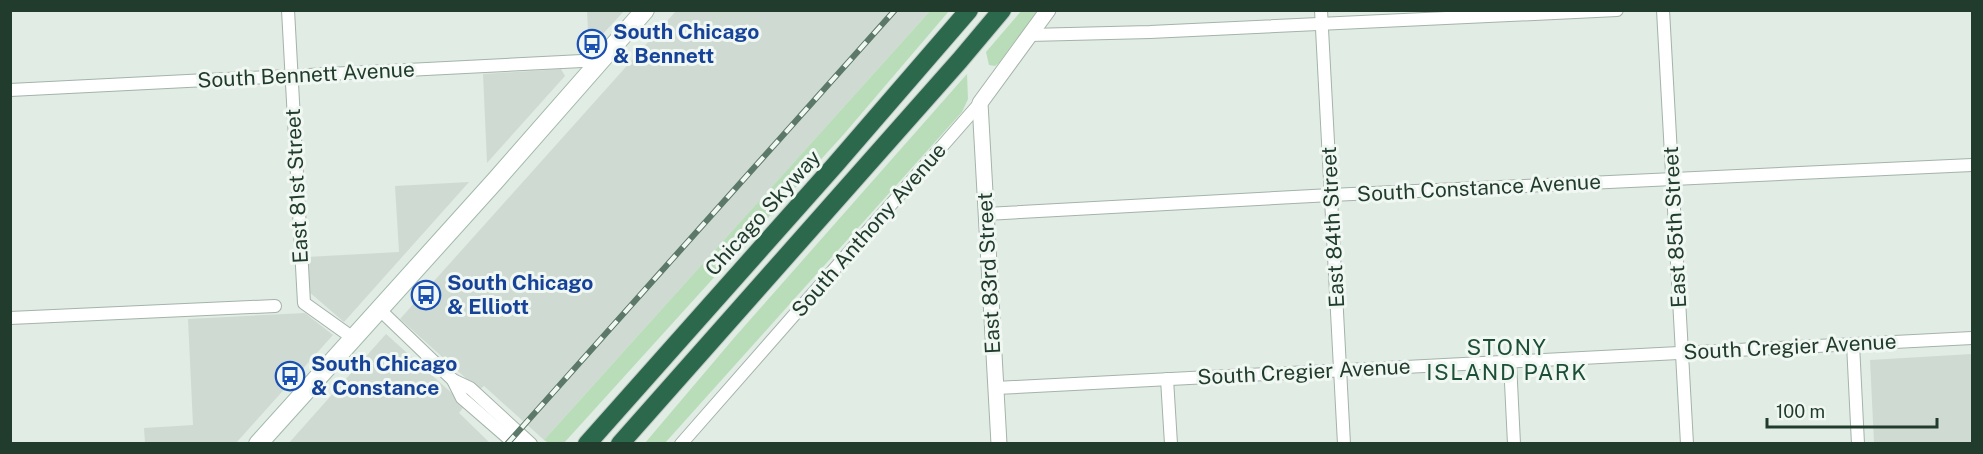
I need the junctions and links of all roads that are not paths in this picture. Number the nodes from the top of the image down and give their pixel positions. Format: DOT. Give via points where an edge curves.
graph roads {
  1 [pos="288,10"];
  2 [pos="1048,10"];
  3 [pos="1321,10"];
  4 [pos="1617,10"];
  5 [pos="1663,10"];
  6 [pos="645,11"];
  7 [pos="998,14"];
  8 [pos="963,17"];
  9 [pos="1322,24"];
  10 [pos="1029,35"];
  11 [pos="602,60"];
  12 [pos="291,76"];
  13 [pos="10,90"];
  14 [pos="980,103"];
  15 [pos="1972,165"];
  16 [pos="1672,179"];
  17 [pos="1331,195"];
  18 [pos="986,214"];
  19 [pos="275,306"];
  20 [pos="379,309"];
  21 [pos="10,318"];
  22 [pos="1972,338"];
  23 [pos="353,339"];
  24 [pos="1853,344"];
  25 [pos="1682,353"];
  26 [pos="1510,362"];
  27 [pos="1340,370"];
  28 [pos="1167,379"];
  29 [pos="453,380"];
  30 [pos="996,388"];
  31 [pos="258,444"];
  32 [pos="515,444"];
  33 [pos="531,444"];
  34 [pos="587,444"];
  35 [pos="620,444"];
  36 [pos="681,444"];
  37 [pos="999,444"];
  38 [pos="1171,444"];
  39 [pos="1344,444"];
  40 [pos="1514,444"];
  41 [pos="1687,444"];
  42 [pos="1858,444"];
  1 -- 12 [label="street, East 81st Street"];
  2 -- 10 [label="street, South Anthony Avenue"];
  3 -- 9 [label="street, East 84th Street"];
  4 -- 9 [label="street"];
  5 -- 16 [label="street, East 85th Street"];
  6 -- 11 [label="main road"];
  7 -- 35 [label="highway"];
  8 -- 34 [label="highway, Chicago Skyway"];
  9 -- 10 [label="street"];
  9 -- 17 [label="street, East 84th Street"];
  10 -- 14 [label="street, South Anthony Avenue"];
  11 -- 12 [label="street, South Bennett Avenue"];
  11 -- 20 [label="main road"];
  12 -- 13 [label="street, South Bennett Avenue"];
  12 -- 23 [label="street, East 81st Street" via="304,303"];
  14 -- 18 [label="street, East 83rd Street"];
  14 -- 36 [label="street, South Anthony Avenue"];
  15 -- 16 [label="street, South Constance Avenue"];
  16 -- 17 [label="street, South Constance Avenue"];
  16 -- 25 [label="street, East 85th Street"];
  17 -- 18 [label="street, South Constance Avenue"];
  17 -- 27 [label="street, East 84th Street"];
  18 -- 30 [label="street, East 83rd Street"];
  19 -- 21 [label="street"];
  20 -- 23 [label="main road"];
  20 -- 29 [label="street"];
  22 -- 24 [label="street, South Cregier Avenue"];
  23 -- 31 [label="main road"];
  24 -- 25 [label="street, South Cregier Avenue"];
  24 -- 42 [label="street"];
  25 -- 26 [label="street, South Cregier Avenue"];
  25 -- 41 [label="street, East 85th Street"];
  26 -- 27 [label="street, South Cregier Avenue"];
  26 -- 40 [label="street"];
  27 -- 28 [label="street, South Cregier Avenue"];
  27 -- 39 [label="street, East 84th Street"];
  28 -- 30 [label="street, South Cregier Avenue"];
  28 -- 38 [label="street"];
  29 -- 32 [label="street" via="462,398"];
  29 -- 33 [label="street" via="470,388"];
  30 -- 37 [label="street, East 83rd Street"];
}
